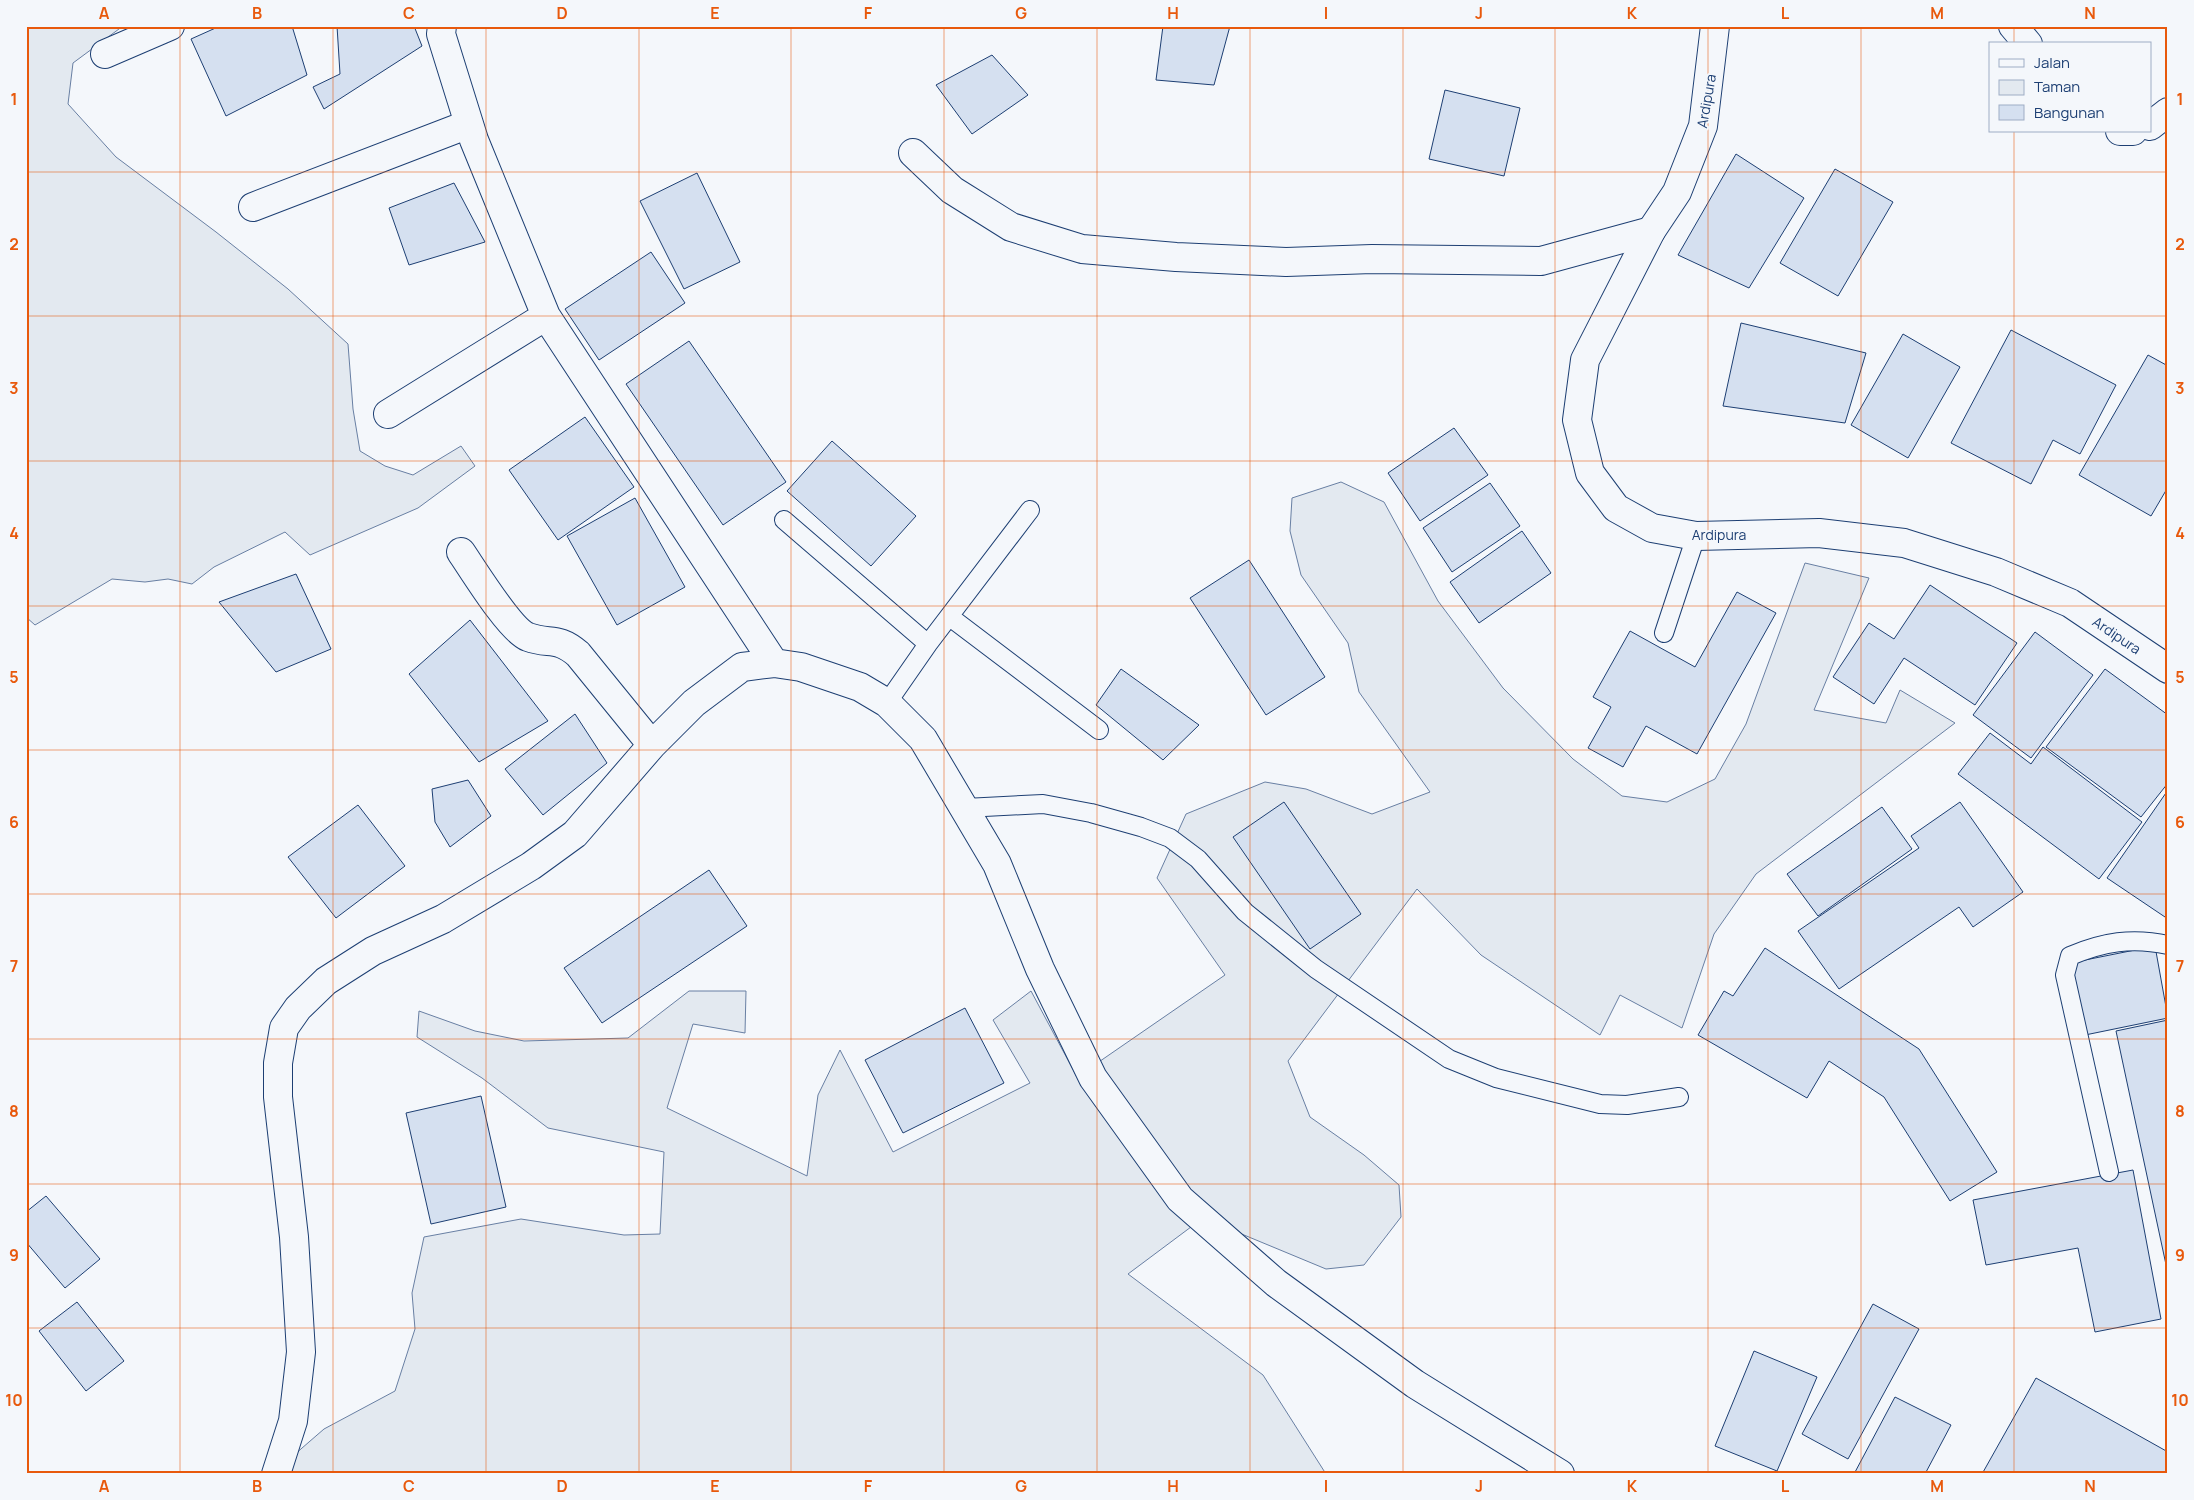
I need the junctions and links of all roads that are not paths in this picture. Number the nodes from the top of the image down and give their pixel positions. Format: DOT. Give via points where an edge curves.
graph roads {
  1 [pos="170,26"];
  2 [pos="442,26"];
  3 [pos="1715,26"];
  4 [pos="2013,26"];
  5 [pos="2026,42"];
  6 [pos="105,54"];
  7 [pos="2168,112"];
  8 [pos="469,124"];
  9 [pos="2152,124"];
  10 [pos="913,153"];
  11 [pos="253,207"];
  12 [pos="1651,231"];
  13 [pos="546,316"];
  14 [pos="388,414"];
  15 [pos="1030,510"];
  16 [pos="784,520"];
  17 [pos="1696,536"];
  18 [pos="462,552"];
  19 [pos="950,617"];
  20 [pos="1664,634"];
  21 [pos="928,644"];
  22 [pos="774,663"];
  23 [pos="2168,669"];
  24 [pos="887,703"];
  25 [pos="1100,730"];
  26 [pos="652,746"];
  27 [pos="965,808"];
  28 [pos="2168,946"];
  29 [pos="1679,1097"];
  30 [pos="2109,1172"];
  31 [pos="276,1474"];
  32 [pos="1560,1474"];
  1 -- 6 [label="street"];
  2 -- 8 [label="street" via="441,34"];
  3 -- 12 [label="street, Ardipura" via="1704,126 1677,192"];
  4 -- 5 [label="street"];
  7 -- 9 [label="street"];
  8 -- 11 [label="street"];
  8 -- 13 [label="street"];
  10 -- 12 [label="street" via="952,190 1011,227 1082,249 1286,262 1372,259 1540,261"];
  12 -- 17 [label="street, Ardipura" via="1585,360 1577,420 1590,473 1616,508 1652,528"];
  13 -- 14 [label="street"];
  13 -- 22 [label="street"];
  15 -- 19 [label="lane"];
  16 -- 21 [label="lane"];
  17 -- 20 [label="lane"];
  17 -- 23 [label="street, Ardipura" via="1819,533 1904,543 1996,572 2070,604"];
  18 -- 26 [label="street" via="508,618 527,637 559,642 578,654"];
  19 -- 21 [label="lane"];
  19 -- 25 [label="lane"];
  21 -- 24 [label="lane"];
  22 -- 24 [label="street" via="801,667 860,687"];
  22 -- 26 [label="street" via="742,667 694,703"];
  24 -- 27 [label="street" via="923,739"];
  26 -- 31 [label="street" via="575,834 531,866 443,919 373,951 326,981 298,1008 284,1028 278,1063 278,1097 294,1236 301,1352 294,1421"];
  27 -- 29 [label="lane" via="1044,804 1091,813 1170,838 1198,859 1245,912 1316,969 1449,1059 1496,1078 1600,1104 1627,1105"];
  27 -- 32 [label="street" via="997,864 1040,969 1093,1078 1180,1199 1276,1283 1415,1384"];
  28 -- 30 [label="lane" via="2151,941 2097,945 2070,956 2065,975"];
}
